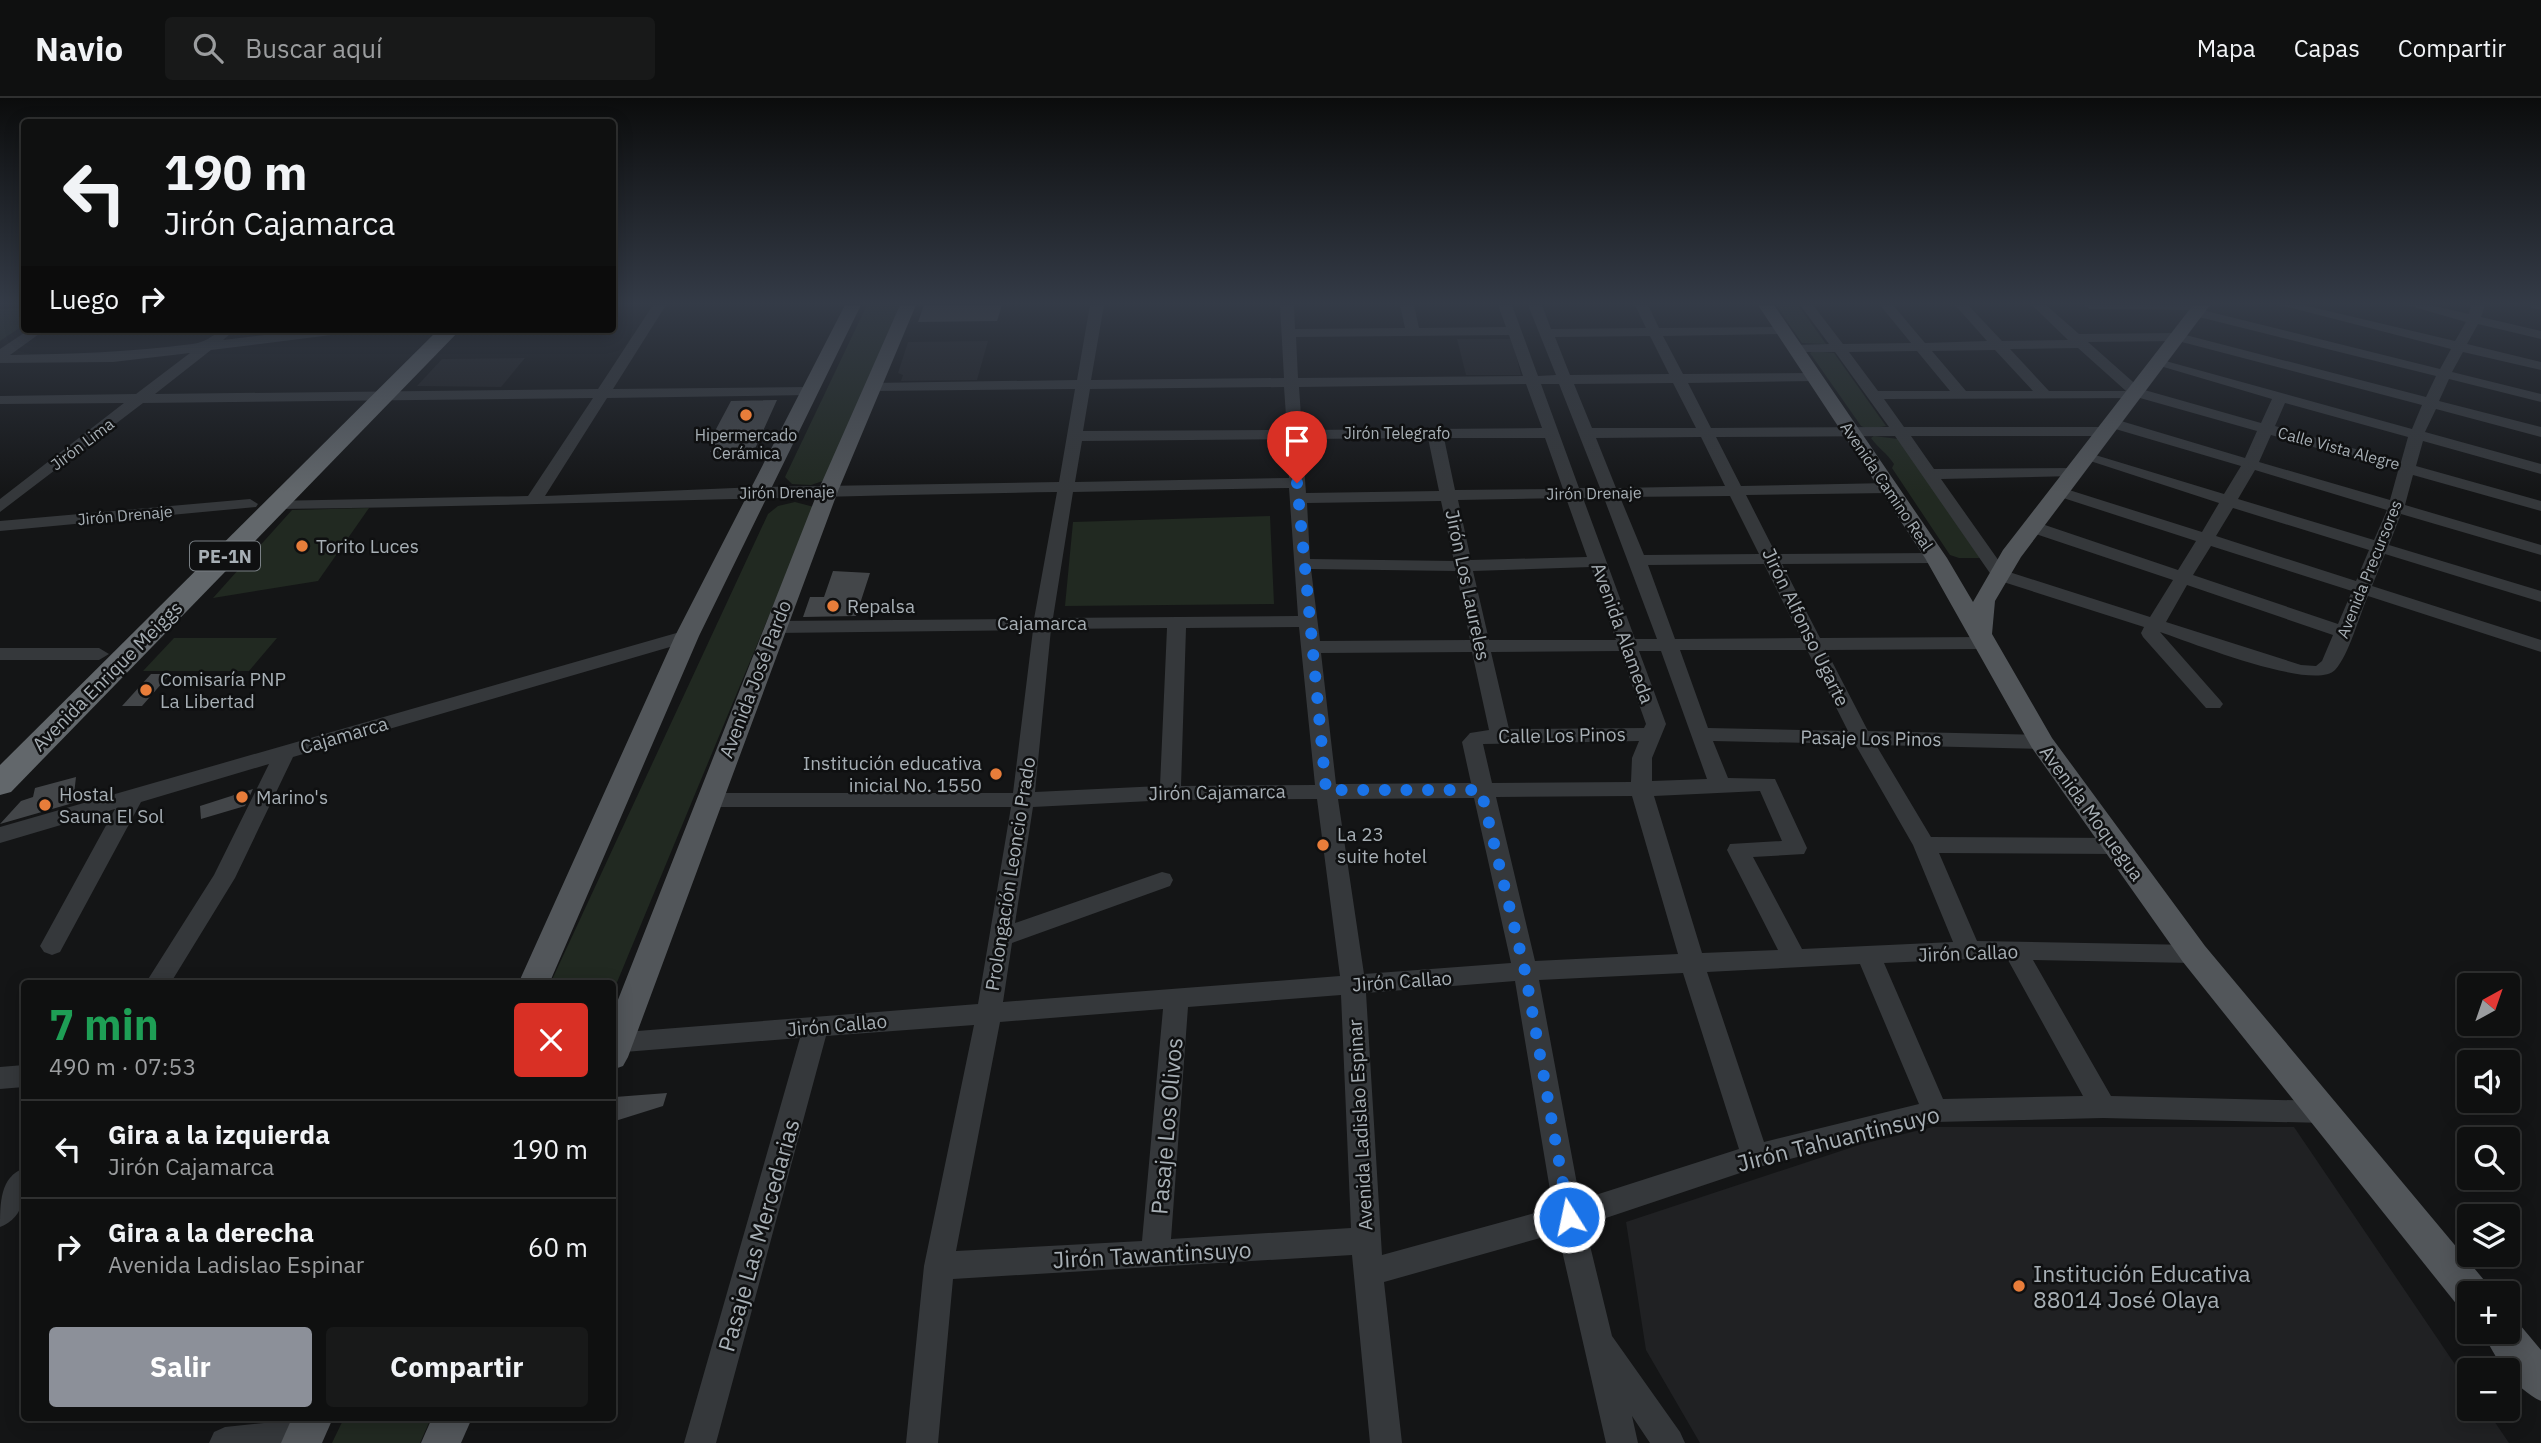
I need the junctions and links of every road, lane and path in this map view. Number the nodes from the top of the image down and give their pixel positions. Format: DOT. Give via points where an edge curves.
graph roads {
  1 [pos="181,368"];
  2 [pos="399,368"];
  3 [pos="406,368"];
  4 [pos="619,368"];
  5 [pos="820,368"];
  6 [pos="879,368"];
  7 [pos="1087,368"];
  8 [pos="1289,368"];
  9 [pos="1529,368"];
  10 [pos="1562,368"];
  11 [pos="1673,368"];
  12 [pos="1808,368"];
  13 [pos="1851,368"];
  14 [pos="1939,368"];
  15 [pos="2019,368"];
  16 [pos="2106,368"];
  17 [pos="2154,368"];
  18 [pos="2174,368"];
  19 [pos="2295,368"];
  20 [pos="2421,368"];
  21 [pos="2447,368"];
  22 [pos="2444,374"];
  23 [pos="1814,377"];
  24 [pos="1566,379"];
  25 [pos="1679,379"];
  26 [pos="1533,380"];
  27 [pos="1290,382"];
  28 [pos="1083,384"];
  29 [pos="870,387"];
  30 [pos="808,391"];
  31 [pos="1960,393"];
  32 [pos="2043,393"];
  33 [pos="2135,393"];
  34 [pos="375,394"];
  35 [pos="602,394"];
  36 [pos="1874,395"];
  37 [pos="144,397"];
  38 [pos="2280,397"];
  39 [pos="2541,398"];
  40 [pos="0,400"];
  41 [pos="2432,404"];
  42 [pos="2109,427"];
  43 [pos="2265,428"];
  44 [pos="1851,431"];
  45 [pos="1900,432"];
  46 [pos="2541,432"];
  47 [pos="1435,433"];
  48 [pos="1552,433"];
  49 [pos="1587,433"];
  50 [pos="1707,433"];
  51 [pos="1294,434"];
  52 [pos="2417,435"];
  53 [pos="1074,436"];
  54 [pos="2081,464"];
  55 [pos="2250,465"];
  56 [pos="2407,467"];
  57 [pos="2541,469"];
  58 [pos="1929,474"];
  59 [pos="1066,486"];
  60 [pos="1889,488"];
  61 [pos="1298,490"];
  62 [pos="828,491"];
  63 [pos="1737,491"];
  64 [pos="758,492"];
  65 [pos="1611,492"];
  66 [pos="2060,492"];
  67 [pos="1574,494"];
  68 [pos="1449,495"];
  69 [pos="533,501"];
  70 [pos="2228,501"];
  71 [pos="250,504"];
  72 [pos="277,504"];
  73 [pos="2541,506"];
  74 [pos="0,507"];
  75 [pos="2396,507"];
  76 [pos="0,526"];
  77 [pos="2032,527"];
  78 [pos="2205,539"];
  79 [pos="2379,547"];
  80 [pos="2541,550"];
  81 [pos="1936,558"];
  82 [pos="1773,559"];
  83 [pos="1637,560"];
  84 [pos="1597,562"];
  85 [pos="1302,564"];
  86 [pos="1463,566"];
  87 [pos="2000,575"];
  88 [pos="2182,578"];
  89 [pos="2363,590"];
  90 [pos="2541,597"];
  91 [pos="1308,621"];
  92 [pos="1043,622"];
  93 [pos="2155,622"];
  94 [pos="1177,624"];
  95 [pos="775,627"];
  96 [pos="2343,632"];
  97 [pos="687,636"];
  98 [pos="1982,639"];
  99 [pos="1626,643"];
  100 [pos="1668,643"];
  101 [pos="1814,643"];
  102 [pos="2541,646"];
  103 [pos="1311,647"];
  104 [pos="1481,648"];
  105 [pos="0,654"];
  106 [pos="99,654"];
  107 [pos="2213,704"];
  108 [pos="1654,734"];
  109 [pos="1701,734"];
  110 [pos="1500,736"];
  111 [pos="1861,737"];
  112 [pos="2041,742"];
  113 [pos="285,752"];
  114 [pos="0,753"];
  115 [pos="0,784"];
  116 [pos="1719,784"];
  117 [pos="1642,789"];
  118 [pos="1326,790"];
  119 [pos="1481,790"];
  120 [pos="1170,793"];
  121 [pos="132,798"];
  122 [pos="709,800"];
  123 [pos="1023,800"];
  124 [pos="0,835"];
  125 [pos="1924,845"];
  126 [pos="2116,846"];
  127 [pos="1162,880"];
  128 [pos="1000,937"];
  129 [pos="51,946"];
  130 [pos="1969,950"];
  131 [pos="2015,951"];
  132 [pos="2194,954"];
  133 [pos="1869,957"];
  134 [pos="1795,959"];
  135 [pos="1693,965"];
  136 [pos="1525,971"];
  137 [pos="160,980"];
  138 [pos="535,980"];
  139 [pos="1353,985"];
  140 [pos="1176,998"];
  141 [pos="989,1012"];
  142 [pos="816,1027"];
  143 [pos="616,1045"];
  144 [pos="616,1048"];
  145 [pos="21,1076"];
  146 [pos="0,1078"];
  147 [pos="2103,1107"];
  148 [pos="1935,1111"];
  149 [pos="2325,1112"];
  150 [pos="1755,1156"];
  151 [pos="21,1184"];
  152 [pos="0,1214"];
  153 [pos="1569,1217"];
  154 [pos="1366,1241"];
  155 [pos="1155,1254"];
  156 [pos="939,1266"];
  157 [pos="1368,1273"];
  158 [pos="2461,1281"];
  159 [pos="1597,1338"];
  160 [pos="2512,1344"];
  161 [pos="2541,1381"];
  162 [pos="451,1421"];
  163 [pos="306,1432"];
  164 [pos="225,1443"];
  165 [pos="441,1443"];
  166 [pos="700,1443"];
  167 [pos="922,1443"];
  168 [pos="1386,1443"];
  169 [pos="1622,1443"];
  170 [pos="1669,1443"];
  1 -- 37 [label="street, Jirón Lima"];
  2 -- 34 [label="highway, Avenida Enrique Meiggs / PE-1N"];
  3 -- 34 [label="highway, Avenida Enrique Meiggs / PE-1N"];
  4 -- 35 [label="street"];
  5 -- 30 [label="main road"];
  6 -- 29 [label="main road, Avenida José Pardo"];
  7 -- 28 [label="street, Prolongación Leoncio Prado"];
  8 -- 27 [label="street, Avenida Ladislao Espinar"];
  9 -- 26 [label="street, Avenida Alameda"];
  10 -- 24 [label="street, Avenida Alameda"];
  11 -- 25 [label="street, Jirón Alfonso Ugarte"];
  12 -- 23 [label="main road, Avenida Camino Real"];
  13 -- 36 [label="street"];
  14 -- 31 [label="street"];
  15 -- 32 [label="street"];
  16 -- 33 [label="street"];
  17 -- 33 [label="main road"];
  18 -- 38 [label="street"];
  19 -- 41 [label="street"];
  20 -- 22 [label="street"];
  21 -- 22 [label="street, Avenida Precursores"];
  22 -- 39 [label="street"];
  22 -- 41 [label="street, Avenida Precursores"];
  23 -- 25 [label="street"];
  23 -- 44 [label="main road, Avenida Camino Real"];
  24 -- 25 [label="street"];
  24 -- 26 [label="street"];
  24 -- 49 [label="street, Avenida Alameda"];
  25 -- 50 [label="street, Jirón Alfonso Ugarte"];
  26 -- 27 [label="street"];
  26 -- 48 [label="street, Avenida Alameda"];
  27 -- 28 [label="street"];
  27 -- 51 [label="street, Avenida Ladislao Espinar"];
  28 -- 29 [label="street"];
  28 -- 53 [label="street, Prolongación Leoncio Prado"];
  29 -- 62 [label="main road, Avenida José Pardo"];
  30 -- 35 [label="street"];
  30 -- 64 [label="main road"];
  31 -- 32 [label="street"];
  31 -- 36 [label="street"];
  32 -- 33 [label="street"];
  33 -- 42 [label="main road"];
  33 -- 43 [label="street, Calle Vista Alegre"];
  34 -- 35 [label="street"];
  34 -- 37 [label="street"];
  34 -- 71 [label="highway, Avenida Enrique Meiggs / PE-1N"];
  34 -- 72 [label="highway, Avenida Enrique Meiggs / PE-1N"];
  35 -- 69 [label="street"];
  36 -- 45 [label="street"];
  37 -- 40 [label="street"];
  37 -- 74 [label="street, Jirón Lima"];
  38 -- 43 [label="street"];
  38 -- 52 [label="street"];
  41 -- 46 [label="street"];
  41 -- 52 [label="street, Avenida Precursores"];
  42 -- 45 [label="street"];
  42 -- 54 [label="main road"];
  42 -- 55 [label="street"];
  43 -- 55 [label="street"];
  43 -- 56 [label="street, Calle Vista Alegre"];
  44 -- 45 [label="street"];
  44 -- 50 [label="street"];
  44 -- 60 [label="main road, Avenida Camino Real"];
  45 -- 58 [label="street"];
  47 -- 48 [label="street, Jirón Telegrafo"];
  47 -- 51 [label="street, Jirón Telegrafo"];
  47 -- 68 [label="street, Jirón Los Laureles"];
  48 -- 67 [label="street, Avenida Alameda"];
  49 -- 50 [label="street"];
  49 -- 65 [label="street, Avenida Alameda"];
  50 -- 63 [label="street, Jirón Alfonso Ugarte"];
  51 -- 53 [label="street, Jirón Telegrafo"];
  51 -- 61 [label="street, Avenida Ladislao Espinar"];
  52 -- 56 [label="street, Avenida Precursores"];
  52 -- 57 [label="street"];
  53 -- 59 [label="street, Prolongación Leoncio Prado"];
  54 -- 58 [label="street"];
  54 -- 66 [label="main road"];
  54 -- 70 [label="street"];
  55 -- 70 [label="street"];
  55 -- 75 [label="street"];
  56 -- 73 [label="street, Calle Vista Alegre"];
  56 -- 75 [label="street, Avenida Precursores"];
  58 -- 87 [label="street"];
  59 -- 61 [label="street, Jirón Drenaje"];
  59 -- 62 [label="street, Jirón Drenaje"];
  59 -- 92 [label="street, Prolongación Leoncio Prado"];
  60 -- 63 [label="street, Jirón Drenaje"];
  60 -- 81 [label="main road, Avenida Camino Real"];
  61 -- 68 [label="street, Jirón Drenaje"];
  61 -- 85 [label="street, Avenida Ladislao Espinar"];
  62 -- 64 [label="street, Jirón Drenaje"];
  62 -- 95 [label="main road, Avenida José Pardo"];
  63 -- 65 [label="street, Jirón Drenaje"];
  63 -- 82 [label="street, Jirón Alfonso Ugarte"];
  64 -- 69 [label="street, Jirón Drenaje"];
  64 -- 97 [label="main road"];
  65 -- 67 [label="street, Jirón Drenaje"];
  65 -- 83 [label="street, Avenida Alameda"];
  66 -- 77 [label="main road"];
  66 -- 78 [label="street"];
  67 -- 68 [label="street, Jirón Drenaje"];
  67 -- 84 [label="street, Avenida Alameda"];
  68 -- 86 [label="street, Jirón Los Laureles"];
  69 -- 72 [label="street, Jirón Drenaje"];
  70 -- 78 [label="street"];
  70 -- 79 [label="street"];
  71 -- 76 [label="street, Jirón Drenaje"];
  71 -- 106 [label="highway, Avenida Enrique Meiggs / PE-1N"];
  72 -- 115 [label="highway, Avenida Enrique Meiggs / PE-1N"];
  75 -- 79 [label="street, Avenida Precursores"];
  75 -- 80 [label="street"];
  77 -- 87 [label="main road"];
  77 -- 88 [label="street"];
  78 -- 88 [label="street"];
  78 -- 89 [label="street"];
  79 -- 89 [label="street, Avenida Precursores"];
  79 -- 90 [label="street"];
  81 -- 82 [label="street"];
  81 -- 98 [label="main road, Avenida Camino Real"];
  82 -- 83 [label="street"];
  82 -- 101 [label="street, Jirón Alfonso Ugarte"];
  83 -- 100 [label="street, Avenida Alameda"];
  84 -- 86 [label="street"];
  84 -- 99 [label="street, Avenida Alameda"];
  85 -- 86 [label="street"];
  85 -- 91 [label="street, Avenida Ladislao Espinar"];
  86 -- 104 [label="street, Jirón Los Laureles"];
  87 -- 93 [label="street"];
  87 -- 98 [label="main road" via="1984,601"];
  88 -- 93 [label="street"];
  88 -- 96 [label="street"];
  89 -- 96 [label="street, Avenida Precursores"];
  89 -- 102 [label="street"];
  91 -- 94 [label="street, Cajamarca"];
  91 -- 103 [label="street, Avenida Ladislao Espinar"];
  92 -- 94 [label="street, Cajamarca"];
  92 -- 95 [label="street, Cajamarca"];
  92 -- 123 [label="street, Prolongación Leoncio Prado"];
  93 -- 96 [label="street, Avenida Precursores" via="2317,673 2327,669"];
  93 -- 107 [label="street" via="2150,633"];
  94 -- 120 [label="street"];
  95 -- 122 [label="main road, Avenida José Pardo"];
  97 -- 113 [label="street, Cajamarca"];
  97 -- 138 [label="main road"];
  98 -- 101 [label="street"];
  98 -- 112 [label="main road, Avenida Moquegua"];
  99 -- 100 [label="street"];
  99 -- 104 [label="street"];
  99 -- 108 [label="street, Avenida Alameda" via="1656,723"];
  100 -- 101 [label="street"];
  100 -- 109 [label="street, Avenida Alameda"];
  101 -- 111 [label="street, Jirón Alfonso Ugarte"];
  103 -- 104 [label="street"];
  103 -- 118 [label="street, Avenida Ladislao Espinar"];
  104 -- 110 [label="street, Jirón Los Laureles"];
  105 -- 106 [label="street"];
  106 -- 114 [label="highway, Avenida Enrique Meiggs / PE-1N"];
  108 -- 110 [label="street, Calle Los Pinos"];
  108 -- 117 [label="street" via="1642,758"];
  109 -- 111 [label="street, Pasaje Los Pinos"];
  109 -- 116 [label="street, Avenida Alameda"];
  110 -- 119 [label="street, Calle Los Pinos" via="1477,738 1472,743"];
  111 -- 112 [label="street, Pasaje Los Pinos"];
  111 -- 125 [label="street, Jirón Alfonso Ugarte"];
  112 -- 126 [label="main road, Avenida Moquegua"];
  113 -- 121 [label="street, Cajamarca"];
  113 -- 137 [label="street" via="224,878"];
  116 -- 117 [label="street, Jirón Cajamarca"];
  116 -- 134 [label="street, Jirón Cajamarca" via="1767,784 1796,848 1738,849"];
  117 -- 119 [label="street, Jirón Cajamarca"];
  117 -- 135 [label="street"];
  118 -- 119 [label="street, Jirón Cajamarca"];
  118 -- 120 [label="street, Jirón Cajamarca"];
  118 -- 139 [label="street, Avenida Ladislao Espinar"];
  119 -- 136 [label="street"];
  120 -- 123 [label="street, Jirón Cajamarca"];
  121 -- 124 [label="street, Cajamarca"];
  121 -- 129 [label="street"];
  122 -- 123 [label="street, Jirón Cajamarca"];
  122 -- 143 [label="main road, Avenida José Pardo"];
  123 -- 128 [label="street, Prolongación Leoncio Prado"];
  125 -- 126 [label="street"];
  125 -- 130 [label="street, Jirón Alfonso Ugarte"];
  126 -- 132 [label="main road, Avenida Moquegua"];
  127 -- 128 [label="street"];
  128 -- 141 [label="street, Prolongación Leoncio Prado"];
  130 -- 131 [label="street, Jirón Callao"];
  130 -- 133 [label="street, Jirón Callao"];
  131 -- 132 [label="street, Jirón Callao"];
  131 -- 147 [label="street"];
  132 -- 149 [label="main road, Avenida Moquegua"];
  133 -- 134 [label="street, Jirón Callao"];
  133 -- 148 [label="street"];
  134 -- 135 [label="street, Jirón Callao"];
  135 -- 136 [label="street, Jirón Callao"];
  135 -- 150 [label="street"];
  136 -- 139 [label="street, Jirón Callao"];
  136 -- 153 [label="street"];
  139 -- 140 [label="street, Jirón Callao"];
  139 -- 154 [label="street, Avenida Ladislao Espinar"];
  140 -- 141 [label="street, Jirón Callao"];
  140 -- 155 [label="street, Pasaje Los Olivos"];
  141 -- 142 [label="street, Jirón Callao"];
  141 -- 156 [label="street, Prolongación Leoncio Prado"];
  142 -- 144 [label="street, Jirón Callao"];
  142 -- 166 [label="street, Pasaje Las Mercedarias"];
  145 -- 146 [label="street"];
  147 -- 148 [label="street, Jirón Tahuantinsuyo"];
  147 -- 149 [label="street, Jirón Tahuantinsuyo"];
  148 -- 150 [label="street, Jirón Tahuantinsuyo"];
  149 -- 158 [label="main road, Avenida Moquegua"];
  150 -- 153 [label="street, Jirón Tahuantinsuyo"];
  151 -- 152 [label="street"];
  153 -- 157 [label="street, Jirón Tahuantinsuyo"];
  153 -- 159 [label="street"];
  154 -- 155 [label="street, Jirón Tawantinsuyo"];
  154 -- 157 [label="street, Avenida Ladislao Espinar"];
  155 -- 156 [label="street, Jirón Tawantinsuyo"];
  156 -- 167 [label="street, Prolongación Leoncio Prado"];
  157 -- 168 [label="street, Avenida Ladislao Espinar"];
  159 -- 169 [label="street"];
  159 -- 170 [label="street"];
  160 -- 161 [label="main road"];
  162 -- 165 [label="main road"];
  163 -- 164 [label="street"];
}
